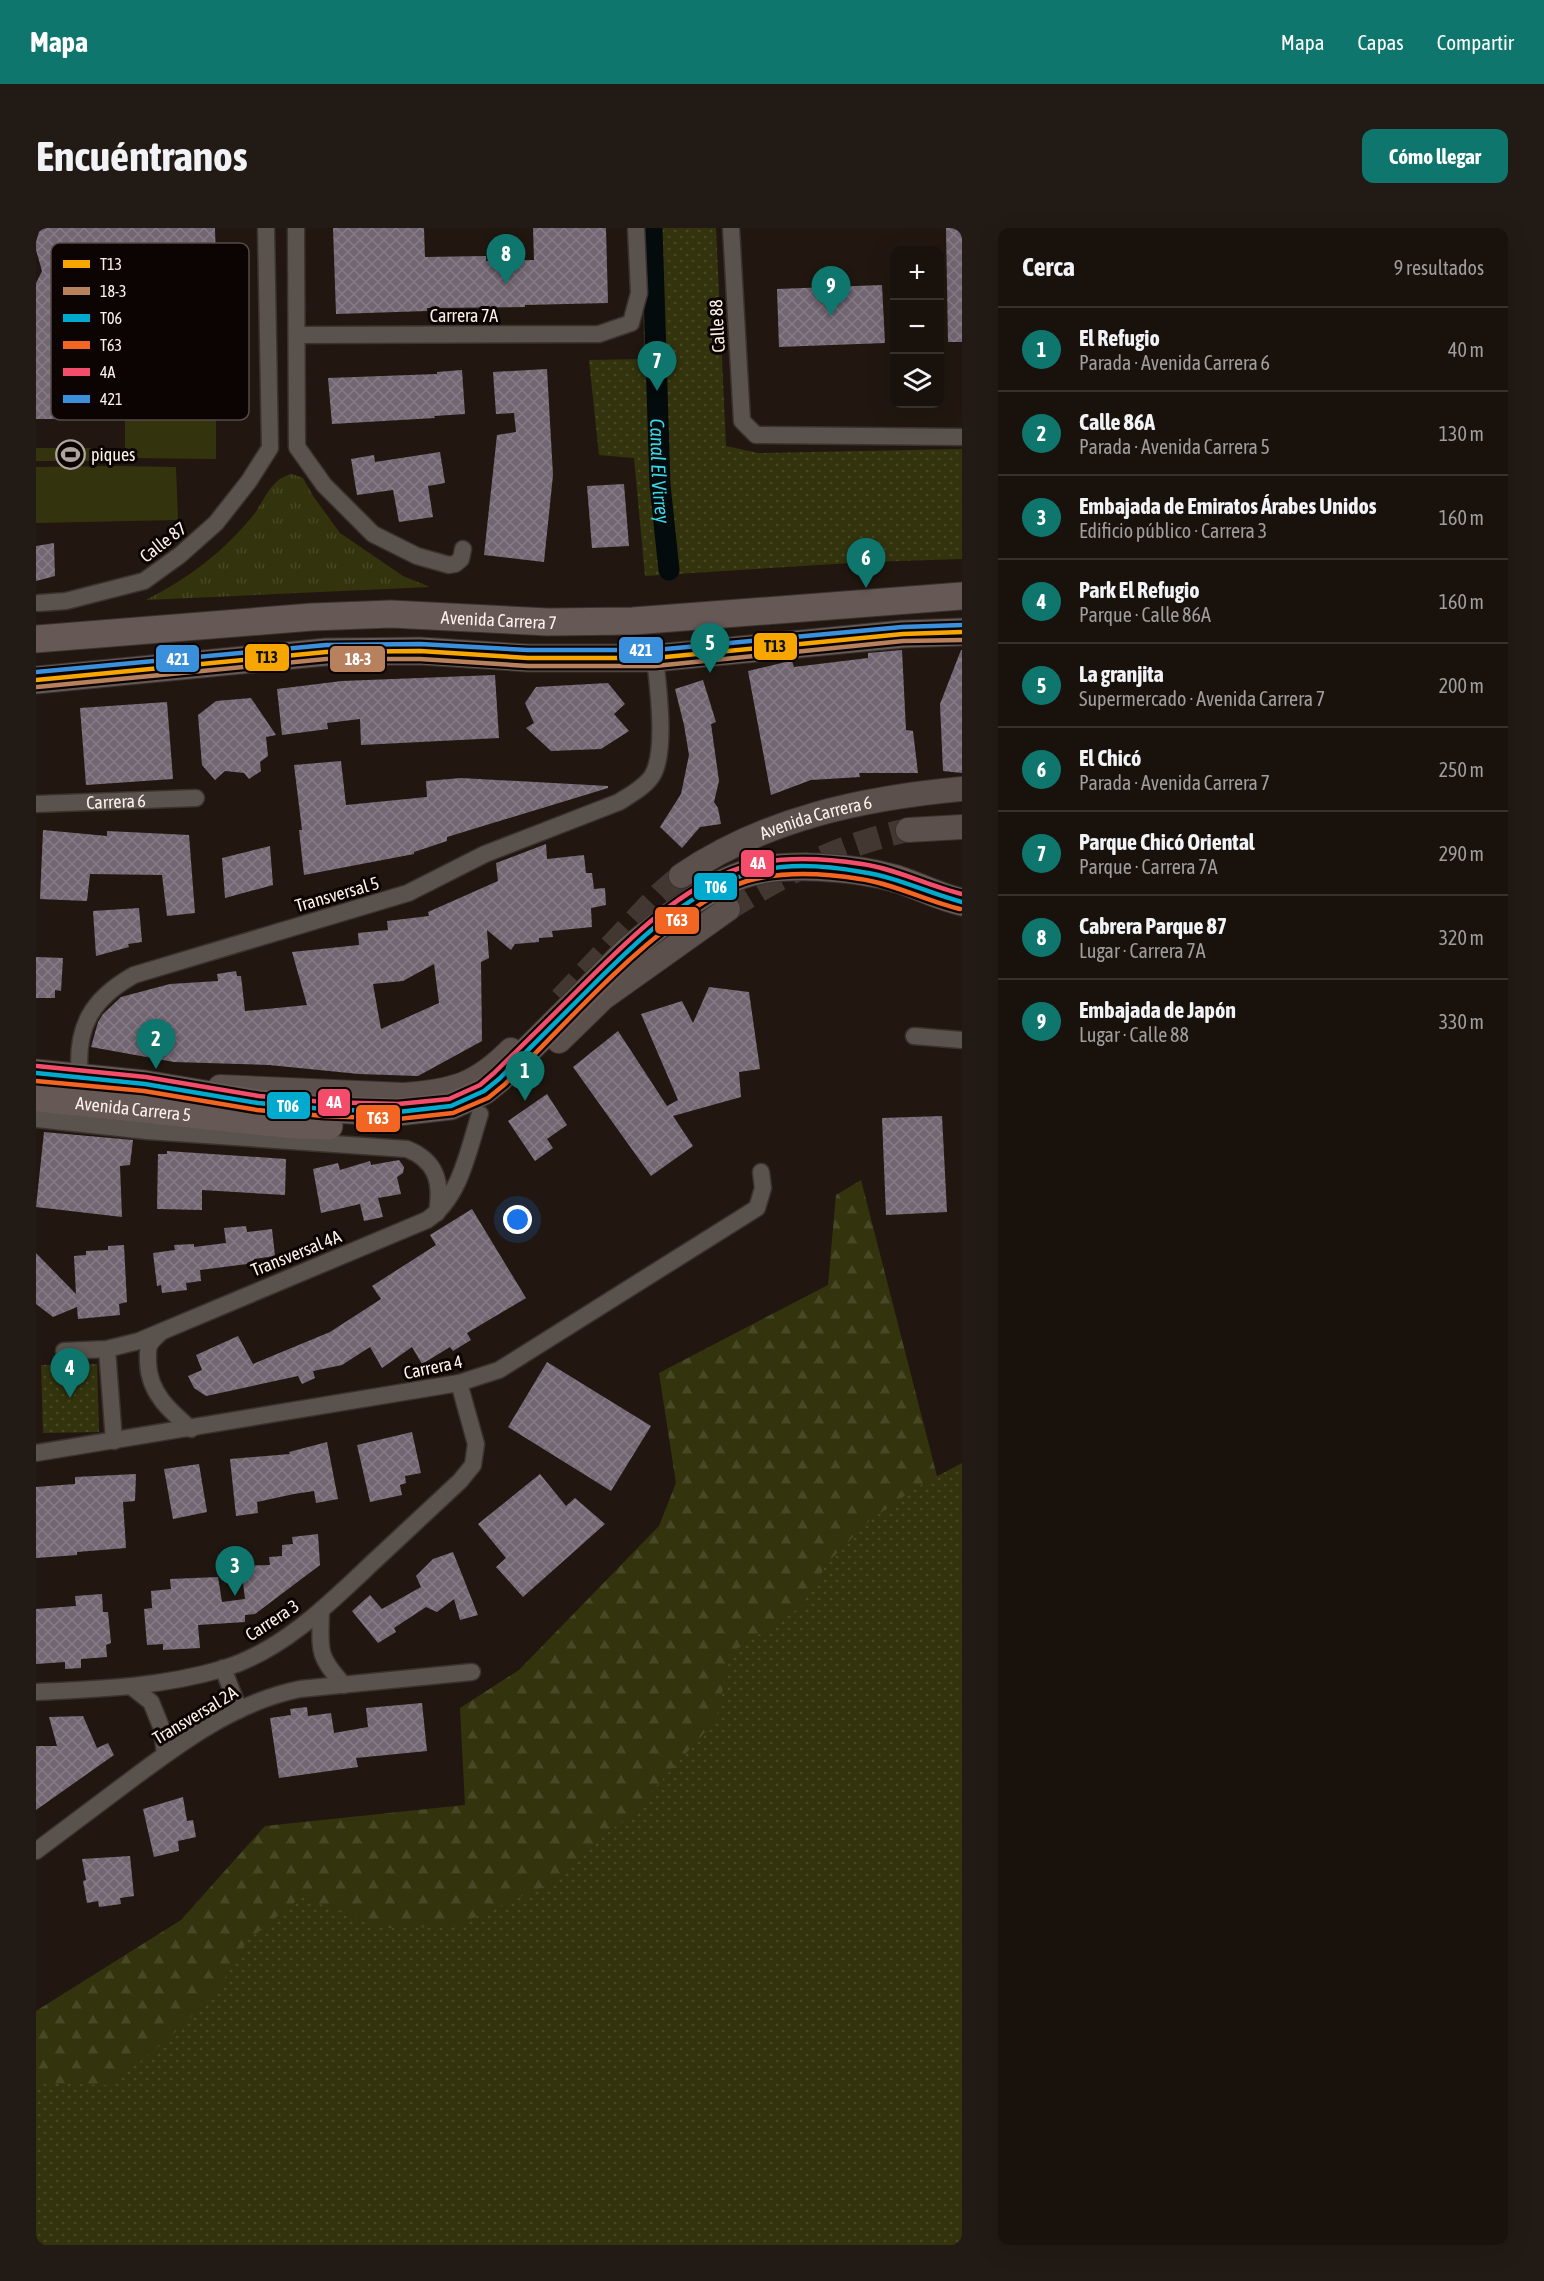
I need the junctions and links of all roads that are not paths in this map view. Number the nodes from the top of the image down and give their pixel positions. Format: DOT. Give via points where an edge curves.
graph roads {
  1 [pos="266,228"];
  2 [pos="296,228"];
  3 [pos="636,228"];
  4 [pos="731,228"];
  5 [pos="297,335"];
  6 [pos="962,437"];
  7 [pos="297,447"];
  8 [pos="270,448"];
  9 [pos="463,549"];
  10 [pos="962,596"];
  11 [pos="39,603"];
  12 [pos="962,632"];
  13 [pos="36,639"];
  14 [pos="655,658"];
  15 [pos="36,680"];
  16 [pos="962,789"];
  17 [pos="196,798"];
  18 [pos="36,804"];
  19 [pos="962,827"];
  20 [pos="908,830"];
  21 [pos="681,876"];
  22 [pos="962,902"];
  23 [pos="728,909"];
  24 [pos="605,974"];
  25 [pos="561,999"];
  26 [pos="914,1036"];
  27 [pos="962,1040"];
  28 [pos="559,1041"];
  29 [pos="36,1073"];
  30 [pos="80,1077"];
  31 [pos="146,1084"];
  32 [pos="36,1098"];
  33 [pos="480,1114"];
  34 [pos="36,1119"];
  35 [pos="761,1172"];
  36 [pos="437,1213"];
  37 [pos="160,1333"];
  38 [pos="107,1349"];
  39 [pos="64,1352"];
  40 [pos="459,1383"];
  41 [pos="191,1429"];
  42 [pos="114,1441"];
  43 [pos="36,1454"];
  44 [pos="321,1612"];
  45 [pos="223,1668"];
  46 [pos="472,1672"];
  47 [pos="344,1685"];
  48 [pos="132,1687"];
  49 [pos="36,1692"];
  50 [pos="239,1710"];
  51 [pos="165,1755"];
  52 [pos="36,1851"];
  1 -- 8 [label="street"];
  2 -- 5 [label="street"];
  3 -- 5 [label="street, Carrera 7A" via="639,293 631,323 599,334"];
  4 -- 6 [label="street, Calle 88" via="742,421 756,435"];
  5 -- 7 [label="street"];
  7 -- 8 [label="street"];
  7 -- 9 [label="street" via="324,485 373,534 417,556 449,565 461,560"];
  8 -- 11 [label="street, Calle 87" via="216,523 144,581 66,601"];
  10 -- 13 [label="main road, Avenida Carrera 7" via="633,621 548,622 391,614"];
  12 -- 14 [label="main road, Avenida Carrera 7"];
  14 -- 15 [label="main road, Avenida Carrera 7" via="528,658 372,650"];
  14 -- 30 [label="street, Transversal 5" via="661,735 653,775 636,791 619,802 485,854 408,893 134,975 103,995 82,1030"];
  16 -- 21 [label="main road, Avenida Carrera 6" via="886,797 794,821 709,856"];
  17 -- 18 [label="street, Carrera 6"];
  19 -- 20 [label="main road"];
  22 -- 24 [label="main road" via="897,879 850,870 787,868 744,874 716,887 668,920 627,951"];
  23 -- 28 [label="main road" via="603,998"];
  24 -- 28 [label="main road"];
  24 -- 31 [label="main road" via="499,1079 484,1091 451,1106 398,1112 324,1109 258,1103"];
  25 -- 31 [label="main road, Avenida Carrera 5" via="494,1066 472,1082 432,1093"];
  26 -- 27 [label="street"];
  28 -- 33 [label="main road" via="521,1083"];
  29 -- 30 [label="main road, Avenida Carrera 5"];
  30 -- 31 [label="main road, Avenida Carrera 5"];
  32 -- 33 [label="main road, Avenida Carrera 5" via="293,1125 421,1129"];
  33 -- 36 [label="street, Transversal 4A" via="460,1177"];
  34 -- 36 [label="street" via="407,1149 431,1165 436,1176"];
  35 -- 40 [label="street, Carrera 4" via="763,1188 757,1208 500,1370"];
  36 -- 37 [label="street, Transversal 4A" via="415,1227 241,1296"];
  37 -- 38 [label="street, Transversal 4A"];
  37 -- 41 [label="street" via="149,1345 148,1368 153,1385 166,1406"];
  38 -- 39 [label="street, Transversal 4A"];
  38 -- 42 [label="street"];
  40 -- 41 [label="street, Carrera 4"];
  40 -- 44 [label="street, Carrera 3" via="476,1444 473,1465"];
  41 -- 42 [label="street, Carrera 4"];
  42 -- 43 [label="street, Carrera 4"];
  44 -- 45 [label="street, Carrera 3" via="255,1655"];
  44 -- 47 [label="street" via="321,1651 327,1666"];
  45 -- 48 [label="street, Carrera 3"];
  45 -- 50 [label="street"];
  46 -- 47 [label="street, Transversal 2A"];
  47 -- 50 [label="street, Transversal 2A" via="278,1694"];
  48 -- 49 [label="street, Carrera 3"];
  48 -- 51 [label="street" via="150,1702 162,1730"];
  50 -- 51 [label="street, Transversal 2A"];
  51 -- 52 [label="street, Transversal 2A"];
}
